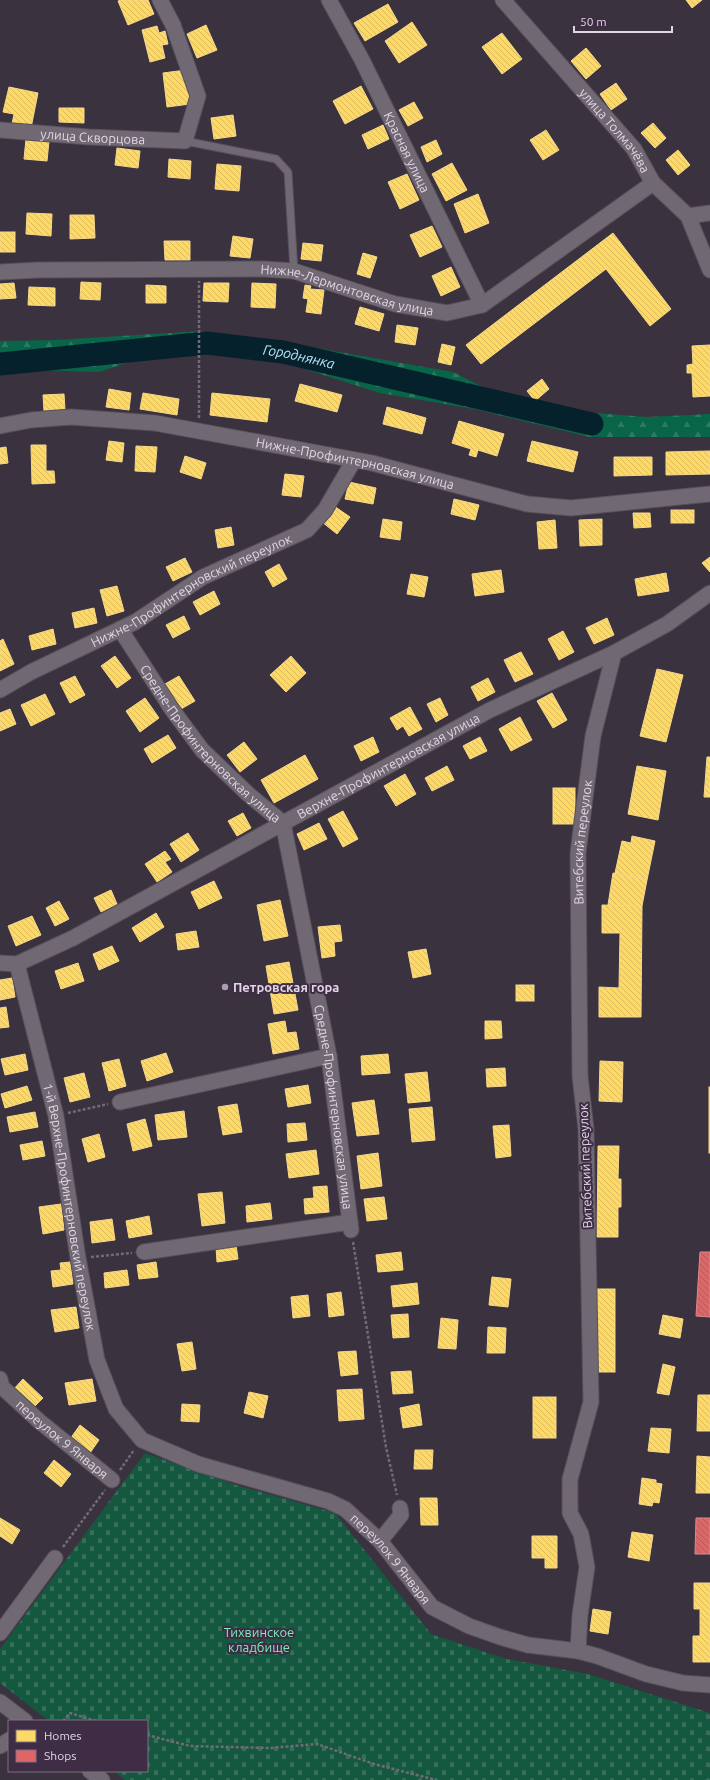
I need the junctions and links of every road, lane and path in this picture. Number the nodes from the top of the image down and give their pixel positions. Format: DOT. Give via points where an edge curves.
graph roads {
  1 [pos="160,0"];
  2 [pos="329,0"];
  3 [pos="503,0"];
  4 [pos="0,130"];
  5 [pos="185,141"];
  6 [pos="653,183"];
  7 [pos="710,213"];
  8 [pos="688,216"];
  9 [pos="199,269"];
  10 [pos="710,270"];
  11 [pos="294,271"];
  12 [pos="0,272"];
  13 [pos="482,305"];
  14 [pos="0,426"];
  15 [pos="199,431"];
  16 [pos="354,460"];
  17 [pos="710,494"];
  18 [pos="710,593"];
  19 [pos="120,629"];
  20 [pos="614,653"];
  21 [pos="0,690"];
  22 [pos="283,823"];
  23 [pos="0,963"];
  24 [pos="17,964"];
  25 [pos="329,1056"];
  26 [pos="120,1102"];
  27 [pos="56,1116"];
  28 [pos="351,1226"];
  29 [pos="144,1252"];
  30 [pos="78,1258"];
  31 [pos="0,1379"];
  32 [pos="142,1440"];
  33 [pos="112,1480"];
  34 [pos="400,1508"];
  35 [pos="380,1541"];
  36 [pos="55,1558"];
  37 [pos="0,1633"];
  38 [pos="578,1651"];
  39 [pos="710,1685"];
  40 [pos="0,1702"];
  41 [pos="24,1720"];
  42 [pos="64,1720"];
  43 [pos="93,1720"];
  44 [pos="148,1735"];
  45 [pos="91,1772"];
  46 [pos="102,1780"];
  47 [pos="436,1780"];
  1 -- 5 [label="street" via="173,25 198,96"];
  2 -- 13 [label="street, Красная улица" via="366,67"];
  3 -- 6 [label="street, улица Толмачёва" via="634,149"];
  4 -- 5 [label="street, улица Скворцова"];
  5 -- 11 [label="lane" via="276,159 288,172"];
  6 -- 8 [label="street, улица Толмачёва"];
  6 -- 13 [label="street, Нижне-Лермонтовская улица"];
  7 -- 8 [label="street"];
  8 -- 10 [label="street, улица Толмачёва"];
  9 -- 11 [label="street, Нижне-Лермонтовская улица"];
  9 -- 12 [label="street, Нижне-Лермонтовская улица"];
  9 -- 15 [label="path"];
  11 -- 13 [label="street, Нижне-Лермонтовская улица" via="395,304 447,313"];
  14 -- 15 [label="street, Нижне-Профинтерновская улица" via="31,420 71,417 155,422"];
  15 -- 16 [label="street, Нижне-Профинтерновская улица"];
  16 -- 17 [label="street, Нижне-Профинтерновская улица" via="527,504 571,508"];
  16 -- 19 [label="street, Нижне-Профинтерновский переулок" via="325,510 307,530 203,577 135,622"];
  18 -- 20 [label="street, Верхне-Профинтерновская улица" via="667,624"];
  19 -- 21 [label="street, Нижне-Профинтерновский переулок"];
  19 -- 22 [label="street, Средне-Профинтерновская улица" via="171,708 202,750"];
  20 -- 22 [label="street, Верхне-Профинтерновская улица" via="490,710"];
  20 -- 38 [label="street, Витебский переулок" via="593,736 578,853 580,1076 586,1129 591,1402 570,1479 570,1513 581,1534 587,1567"];
  22 -- 24 [label="street, Верхне-Профинтерновская улица" via="73,938"];
  22 -- 25 [label="street, Средне-Профинтерновская улица"];
  23 -- 24 [label="street, Верхне-Профинтерновская улица"];
  24 -- 27 [label="street, 1-й Верхне-Профинтерновский переулок"];
  25 -- 26 [label="street"];
  25 -- 28 [label="street, Средне-Профинтерновская улица"];
  26 -- 27 [label="path"];
  27 -- 30 [label="street, 1-й Верхне-Профинтерновский переулок"];
  28 -- 29 [label="street"];
  28 -- 34 [label="path" via="386,1447"];
  29 -- 30 [label="path"];
  30 -- 32 [label="street, 1-й Верхне-Профинтерновский переулок" via="97,1360 116,1409"];
  31 -- 33 [label="street, переулок 9 Января" via="2,1387 39,1422"];
  32 -- 33 [label="path"];
  32 -- 35 [label="street, переулок 9 Января" via="198,1464 328,1501 345,1509"];
  33 -- 36 [label="path"];
  34 -- 35 [label="street" via="401,1515"];
  35 -- 38 [label="street, переулок 9 Января" via="432,1607 469,1626 500,1637 528,1645"];
  36 -- 37 [label="street"];
  38 -- 39 [label="street, переулок 9 Января" via="646,1674 683,1683"];
  40 -- 41 [label="street"];
  42 -- 43 [label="path" via="70,1713"];
  44 -- 47 [label="path" via="190,1746 270,1748 317,1744 374,1764"];
  45 -- 46 [label="street"];
}
